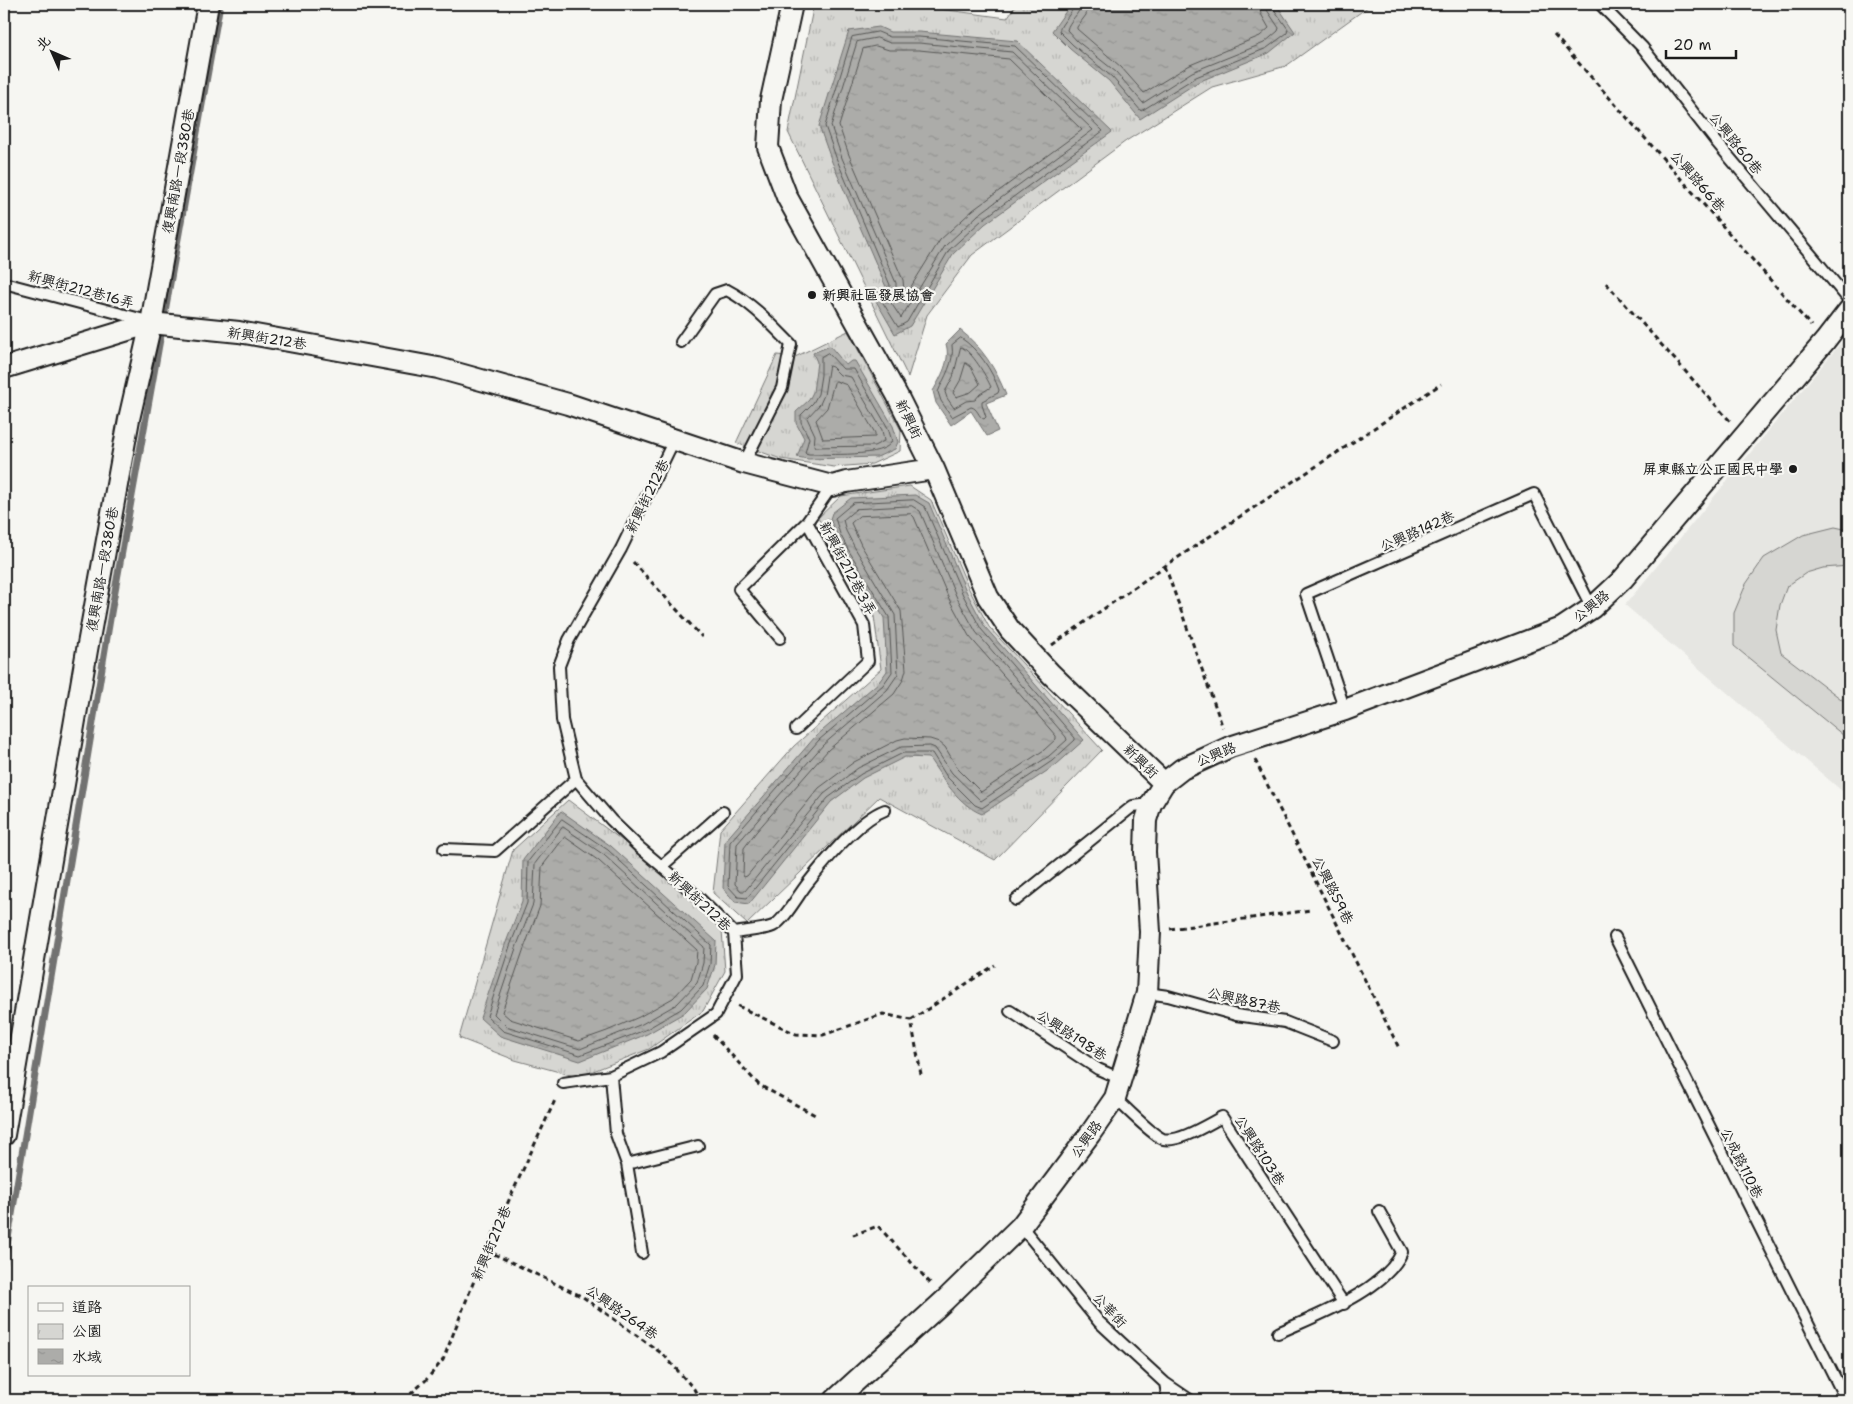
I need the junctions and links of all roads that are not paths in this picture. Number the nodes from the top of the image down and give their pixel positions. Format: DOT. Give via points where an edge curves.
graph roads {
  1 [pos="208,4"];
  2 [pos="792,4"];
  3 [pos="1600,4"];
  4 [pos="4,282"];
  5 [pos="1849,300"];
  6 [pos="1849,310"];
  7 [pos="151,323"];
  8 [pos="681,342"];
  9 [pos="4,368"];
  10 [pos="674,440"];
  11 [pos="744,463"];
  12 [pos="934,469"];
  13 [pos="832,486"];
  14 [pos="807,522"];
  15 [pos="1592,608"];
  16 [pos="780,638"];
  17 [pos="1345,710"];
  18 [pos="796,729"];
  19 [pos="576,779"];
  20 [pos="1164,783"];
  21 [pos="1151,804"];
  22 [pos="885,810"];
  23 [pos="723,812"];
  24 [pos="444,849"];
  25 [pos="662,866"];
  26 [pos="1016,900"];
  27 [pos="734,932"];
  28 [pos="1615,937"];
  29 [pos="1147,993"];
  30 [pos="1010,1011"];
  31 [pos="1333,1041"];
  32 [pos="9,1074"];
  33 [pos="611,1076"];
  34 [pos="563,1084"];
  35 [pos="1118,1088"];
  36 [pos="4,1135"];
  37 [pos="698,1146"];
  38 [pos="627,1164"];
  39 [pos="1379,1211"];
  40 [pos="1021,1226"];
  41 [pos="642,1253"];
  42 [pos="1344,1304"];
  43 [pos="1278,1333"];
  44 [pos="1165,1383"];
  45 [pos="835,1400"];
  46 [pos="1168,1400"];
  47 [pos="1190,1400"];
  48 [pos="1846,1400"];
  1 -- 7 [label="street, 復興南路一段380巷"];
  2 -- 12 [label="street, 新興街" via="770,100 768,147 787,197 897,395"];
  3 -- 5 [label="lane, 公興路60巷" via="1643,48 1714,139"];
  4 -- 7 [label="lane, 新興街212巷16弄"];
  6 -- 15 [label="street, 公興路" via="1623,579"];
  7 -- 9 [label="street, 新興街212巷"];
  7 -- 10 [label="street, 新興街212巷" via="240,332 438,368 568,404"];
  7 -- 32 [label="street, 復興南路一段380巷" via="129,419"];
  8 -- 11 [label="lane" via="716,294 726,290 740,297 791,344 782,388"];
  10 -- 11 [label="street, 新興街212巷"];
  10 -- 19 [label="lane, 新興街212巷" via="621,549 569,640 559,666 562,720"];
  11 -- 13 [label="street, 新興街212巷"];
  12 -- 13 [label="street, 新興街212巷"];
  12 -- 20 [label="street, 新興街" via="988,597 1010,630"];
  13 -- 14 [label="lane, 新興街212巷3弄"];
  14 -- 16 [label="lane" via="739,589"];
  14 -- 18 [label="lane, 新興街212巷3弄" via="864,626 868,661"];
  15 -- 17 [label="street, 公興路" via="1562,628"];
  15 -- 17 [label="lane, 公興路142巷" via="1534,494 1306,594"];
  17 -- 20 [label="street, 公興路" via="1238,745 1182,768"];
  19 -- 24 [label="lane" via="495,851"];
  19 -- 25 [label="lane, 新興街212巷" via="610,820"];
  20 -- 21 [label="street, 公興路"];
  21 -- 26 [label="lane" via="1133,806"];
  21 -- 29 [label="street, 公興路" via="1146,820 1145,852 1150,932"];
  22 -- 27 [label="lane" via="872,815 831,854 774,926"];
  23 -- 25 [label="lane"];
  25 -- 27 [label="lane, 新興街212巷"];
  27 -- 33 [label="lane, 新興街212巷" via="737,974 716,1014 661,1052"];
  28 -- 48 [label="lane, 公成路110巷"];
  29 -- 31 [label="lane, 公興路87巷" via="1236,1015 1285,1022"];
  29 -- 35 [label="street, 公興路"];
  30 -- 35 [label="lane, 公興路198巷" via="1098,1069"];
  32 -- 36 [label="street, 復興南路一段380巷"];
  33 -- 34 [label="lane, 新興街212巷"];
  33 -- 38 [label="lane" via="616,1134"];
  35 -- 40 [label="street, 公興路" via="1090,1134"];
  35 -- 42 [label="lane, 公興路103巷" via="1143,1124 1163,1139 1179,1138 1222,1117"];
  37 -- 38 [label="lane"];
  38 -- 41 [label="lane"];
  39 -- 42 [label="lane" via="1402,1252 1397,1264"];
  40 -- 44 [label="lane, 公華街" via="1100,1322"];
  40 -- 45 [label="street, 公興路"];
  42 -- 43 [label="lane"];
  44 -- 46 [label="lane"];
  44 -- 47 [label="lane, 公華街"];
}
